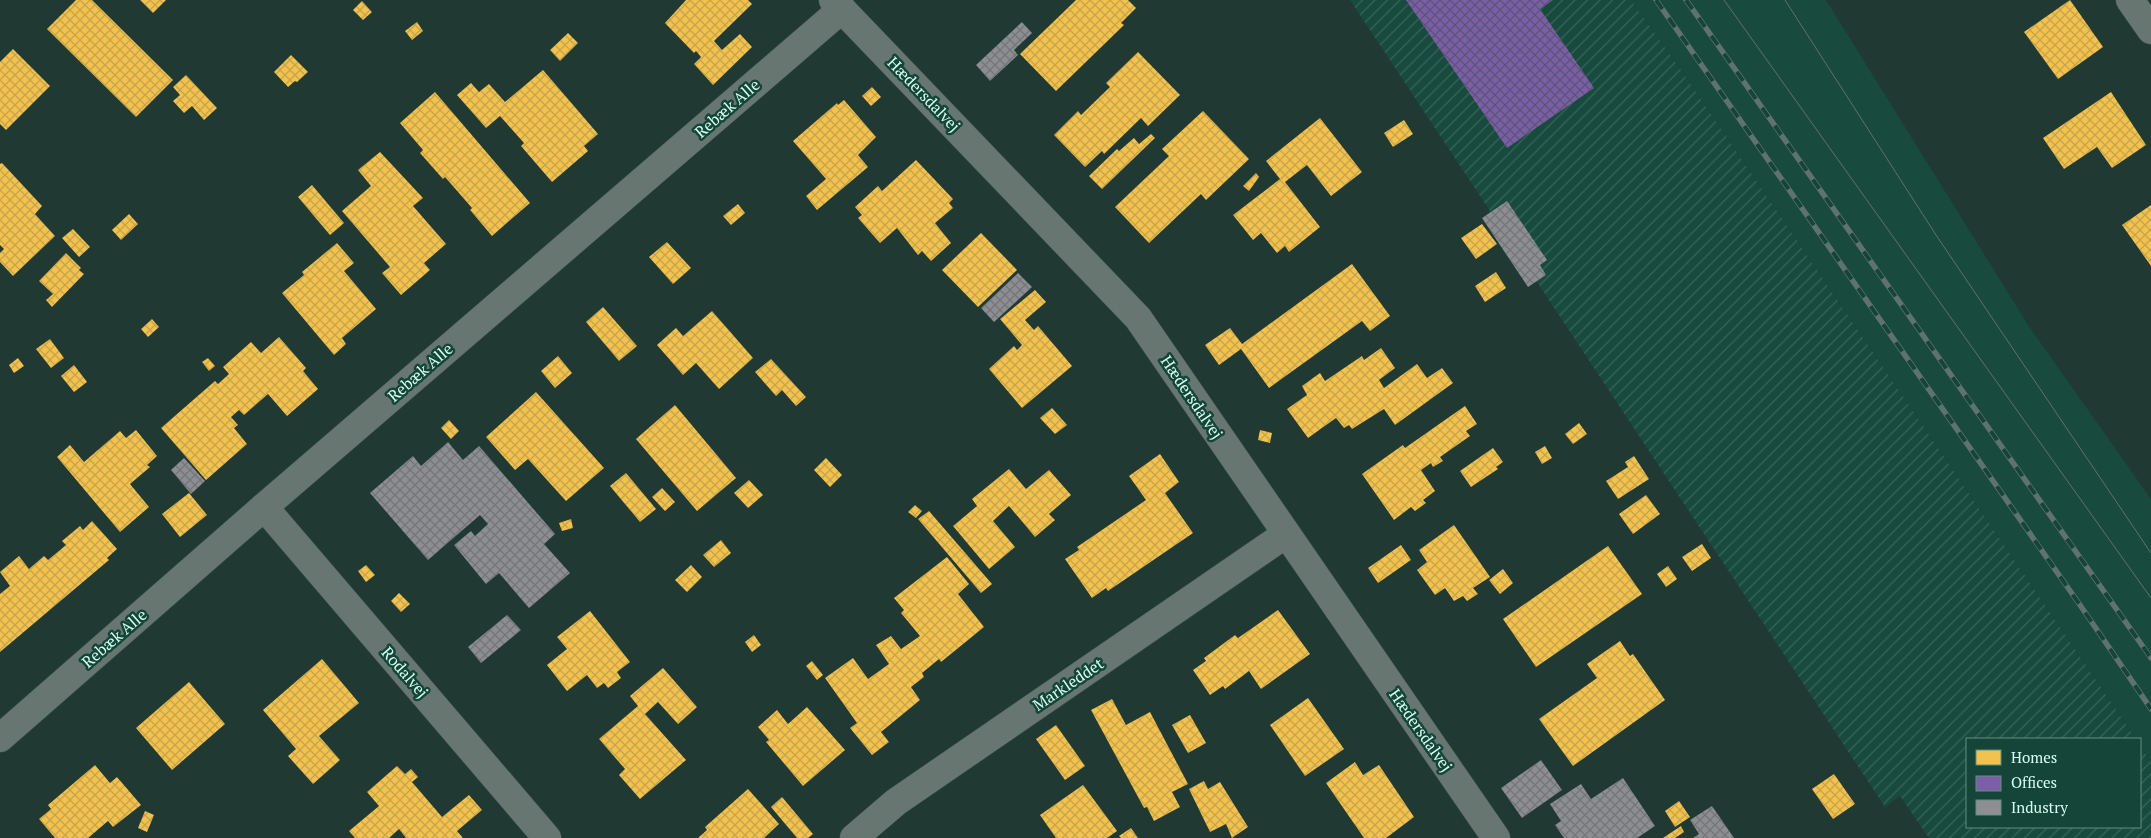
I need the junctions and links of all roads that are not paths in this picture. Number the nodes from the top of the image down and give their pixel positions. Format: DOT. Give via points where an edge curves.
graph roads {
  1 [pos="2130,0"];
  2 [pos="838,4"];
  3 [pos="2151,30"];
  4 [pos="264,507"];
  5 [pos="1286,534"];
  6 [pos="0,738"];
  7 [pos="547,838"];
  8 [pos="854,838"];
  9 [pos="1496,838"];
  1 -- 3 [label="street"];
  2 -- 4 [label="street, Rebæk Alle"];
  2 -- 5 [label="street, Hædersdalvej" via="1138,318"];
  4 -- 6 [label="street, Rebæk Alle"];
  4 -- 7 [label="street, Rodalvej"];
  5 -- 8 [label="street, Markleddet" via="896,802"];
  5 -- 9 [label="street, Hædersdalvej"];
}
